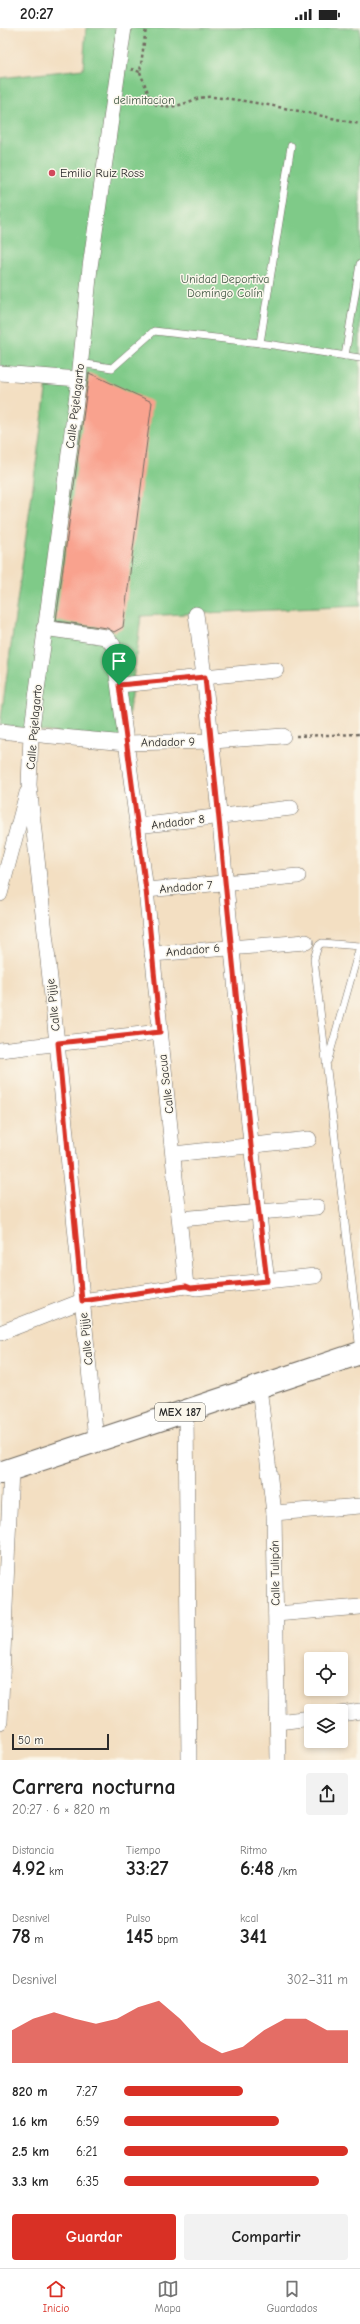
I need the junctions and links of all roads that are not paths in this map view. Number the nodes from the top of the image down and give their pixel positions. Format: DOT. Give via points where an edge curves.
graph roads {
  1 [pos="124,28"];
  2 [pos="291,146"];
  3 [pos="360,264"];
  4 [pos="260,343"];
  5 [pos="345,356"];
  6 [pos="360,358"];
  7 [pos="80,363"];
  8 [pos="0,373"];
  9 [pos="78,379"];
  10 [pos="196,614"];
  11 [pos="44,628"];
  12 [pos="276,670"];
  13 [pos="205,677"];
  14 [pos="119,685"];
  15 [pos="0,731"];
  16 [pos="31,735"];
  17 [pos="283,736"];
  18 [pos="213,741"];
  19 [pos="125,743"];
  20 [pos="29,785"];
  21 [pos="291,808"];
  22 [pos="220,817"];
  23 [pos="137,826"];
  24 [pos="298,876"];
  25 [pos="226,884"];
  26 [pos="146,890"];
  27 [pos="0,894"];
  28 [pos="306,942"];
  29 [pos="360,946"];
  30 [pos="232,947"];
  31 [pos="152,954"];
  32 [pos="160,1032"];
  33 [pos="58,1043"];
  34 [pos="0,1050"];
  35 [pos="327,1064"];
  36 [pos="309,1139"];
  37 [pos="251,1146"];
  38 [pos="174,1154"];
  39 [pos="317,1207"];
  40 [pos="258,1212"];
  41 [pos="180,1220"];
  42 [pos="315,1276"];
  43 [pos="267,1281"];
  44 [pos="186,1286"];
  45 [pos="82,1301"];
  46 [pos="0,1333"];
  47 [pos="360,1353"];
  48 [pos="260,1386"];
  49 [pos="186,1410"];
  50 [pos="96,1440"];
  51 [pos="6,1471"];
  52 [pos="360,1506"];
  53 [pos="274,1513"];
  54 [pos="360,1608"];
  55 [pos="276,1614"];
  56 [pos="360,1711"];
  57 [pos="348,1713"];
  58 [pos="304,1719"];
  59 [pos="0,1722"];
  60 [pos="278,1722"];
  61 [pos="189,1760"];
  62 [pos="278,1760"];
  1 -- 7 [label="street, Calle Pejelagarto" via="90,267"];
  2 -- 4 [label="lane"];
  3 -- 5 [label="lane"];
  4 -- 5 [label="lane"];
  4 -- 7 [label="lane" via="154,331 112,368"];
  5 -- 6 [label="lane"];
  7 -- 9 [label="street, Calle Pejelagarto"];
  8 -- 9 [label="street"];
  9 -- 11 [label="street, Calle Pejelagarto"];
  10 -- 13 [label="street"];
  11 -- 14 [label="street, Calle Sacua" via="106,637 110,640"];
  11 -- 16 [label="street, Calle Pejelagarto"];
  12 -- 13 [label="street"];
  13 -- 14 [label="street"];
  13 -- 18 [label="street"];
  14 -- 19 [label="street, Calle Sacua"];
  15 -- 16 [label="street, Andador 9"];
  16 -- 19 [label="street, Andador 9"];
  16 -- 20 [label="street, Calle Pejelagarto"];
  17 -- 18 [label="street, Andador 9"];
  18 -- 19 [label="street, Andador 9"];
  18 -- 22 [label="street"];
  19 -- 23 [label="street, Calle Sacua"];
  20 -- 27 [label="street"];
  20 -- 33 [label="street, Calle Pijije"];
  21 -- 22 [label="street, Andador 8"];
  22 -- 23 [label="street, Andador 8"];
  22 -- 25 [label="street"];
  23 -- 26 [label="street, Calle Sacua"];
  24 -- 25 [label="street, Andador 7"];
  25 -- 26 [label="street, Andador 7"];
  25 -- 30 [label="street"];
  26 -- 31 [label="street, Calle Sacua"];
  28 -- 30 [label="street, Andador 6"];
  29 -- 35 [label="lane"];
  29 -- 35 [label="lane" via="322,943 315,953"];
  30 -- 31 [label="street, Andador 6"];
  30 -- 37 [label="street"];
  31 -- 32 [label="street, Calle Sacua"];
  32 -- 33 [label="street"];
  32 -- 38 [label="street, Calle Sacua"];
  33 -- 34 [label="street"];
  33 -- 45 [label="street, Calle Pijije"];
  35 -- 47 [label="lane"];
  36 -- 37 [label="street"];
  37 -- 38 [label="street"];
  37 -- 40 [label="street"];
  38 -- 41 [label="street, Calle Sacua"];
  39 -- 40 [label="street"];
  40 -- 41 [label="street"];
  40 -- 43 [label="street"];
  41 -- 44 [label="street, Calle Sacua"];
  42 -- 43 [label="street"];
  43 -- 44 [label="street" via="191,1288"];
  44 -- 45 [label="street"];
  45 -- 46 [label="street"];
  45 -- 50 [label="street, Calle Pijije"];
  47 -- 48 [label="main road, MEX 187"];
  48 -- 49 [label="main road, MEX 187"];
  48 -- 53 [label="street, Calle Tulipán"];
  49 -- 50 [label="main road, MEX 187"];
  49 -- 61 [label="street"];
  50 -- 51 [label="main road, MEX 187"];
  51 -- 59 [label="street"];
  52 -- 53 [label="street"];
  53 -- 55 [label="street, Calle Tulipán"];
  54 -- 55 [label="street"];
  55 -- 60 [label="street, Calle Tulipán"];
  56 -- 57 [label="street"];
  58 -- 60 [label="street"];
  60 -- 62 [label="street, Calle Tulipán"];
}
